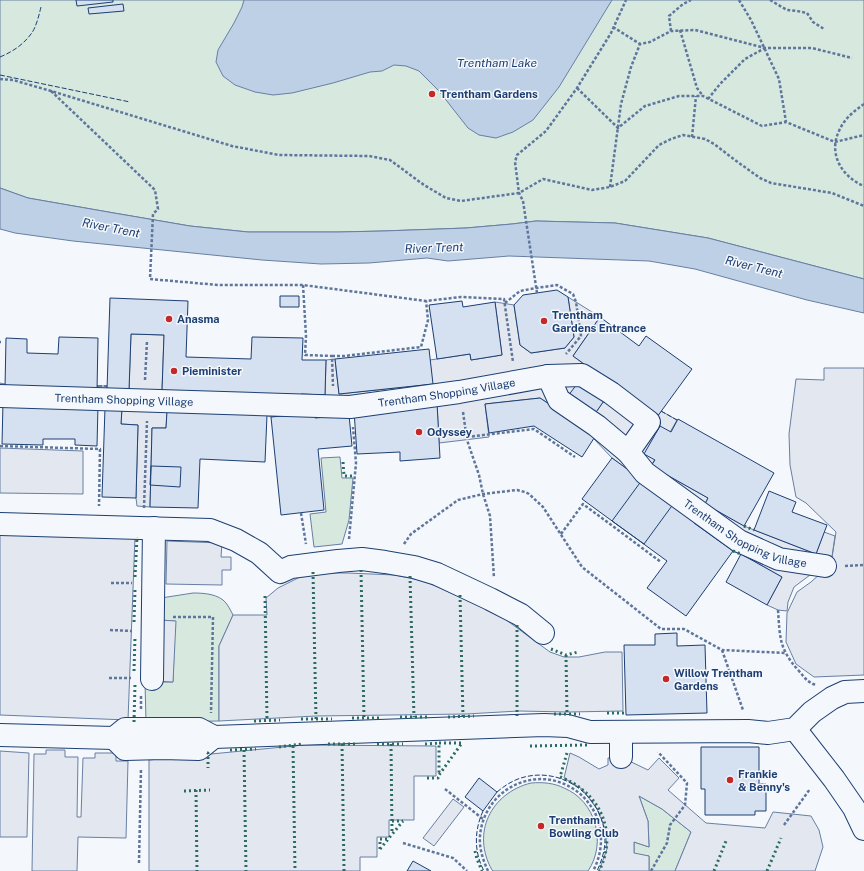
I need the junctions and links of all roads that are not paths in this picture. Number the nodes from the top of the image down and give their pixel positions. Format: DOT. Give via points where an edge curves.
graph roads {
  1 [pos="548,376"];
  2 [pos="0,396"];
  3 [pos="628,452"];
  4 [pos="0,524"];
  5 [pos="154,528"];
  6 [pos="825,566"];
  7 [pos="543,634"];
  8 [pos="143,683"];
  9 [pos="864,690"];
  10 [pos="795,729"];
  11 [pos="621,732"];
  12 [pos="0,735"];
  13 [pos="621,757"];
  14 [pos="864,829"];
  1 -- 2 [label="street, Trentham Shopping Village" via="459,392 350,406"];
  1 -- 3 [label="street, Trentham Shopping Village" via="559,400"];
  1 -- 3 [label="street" via="582,375 649,422"];
  3 -- 6 [label="street, Trentham Shopping Village" via="645,474 739,541 779,559"];
  4 -- 5 [label="street"];
  5 -- 7 [label="street" via="210,530 259,553 280,572 291,567 362,559 414,567 437,574 521,615"];
  5 -- 8 [label="street" via="153,617"];
  9 -- 10 [label="street" via="845,692 832,698 812,712"];
  10 -- 11 [label="street" via="768,732"];
  10 -- 14 [label="street" via="834,779 854,808"];
  11 -- 12 [label="street" via="590,732 568,726 544,725 212,727 199,749 162,748 141,739 125,749 114,738"];
  11 -- 13 [label="street"];
}
